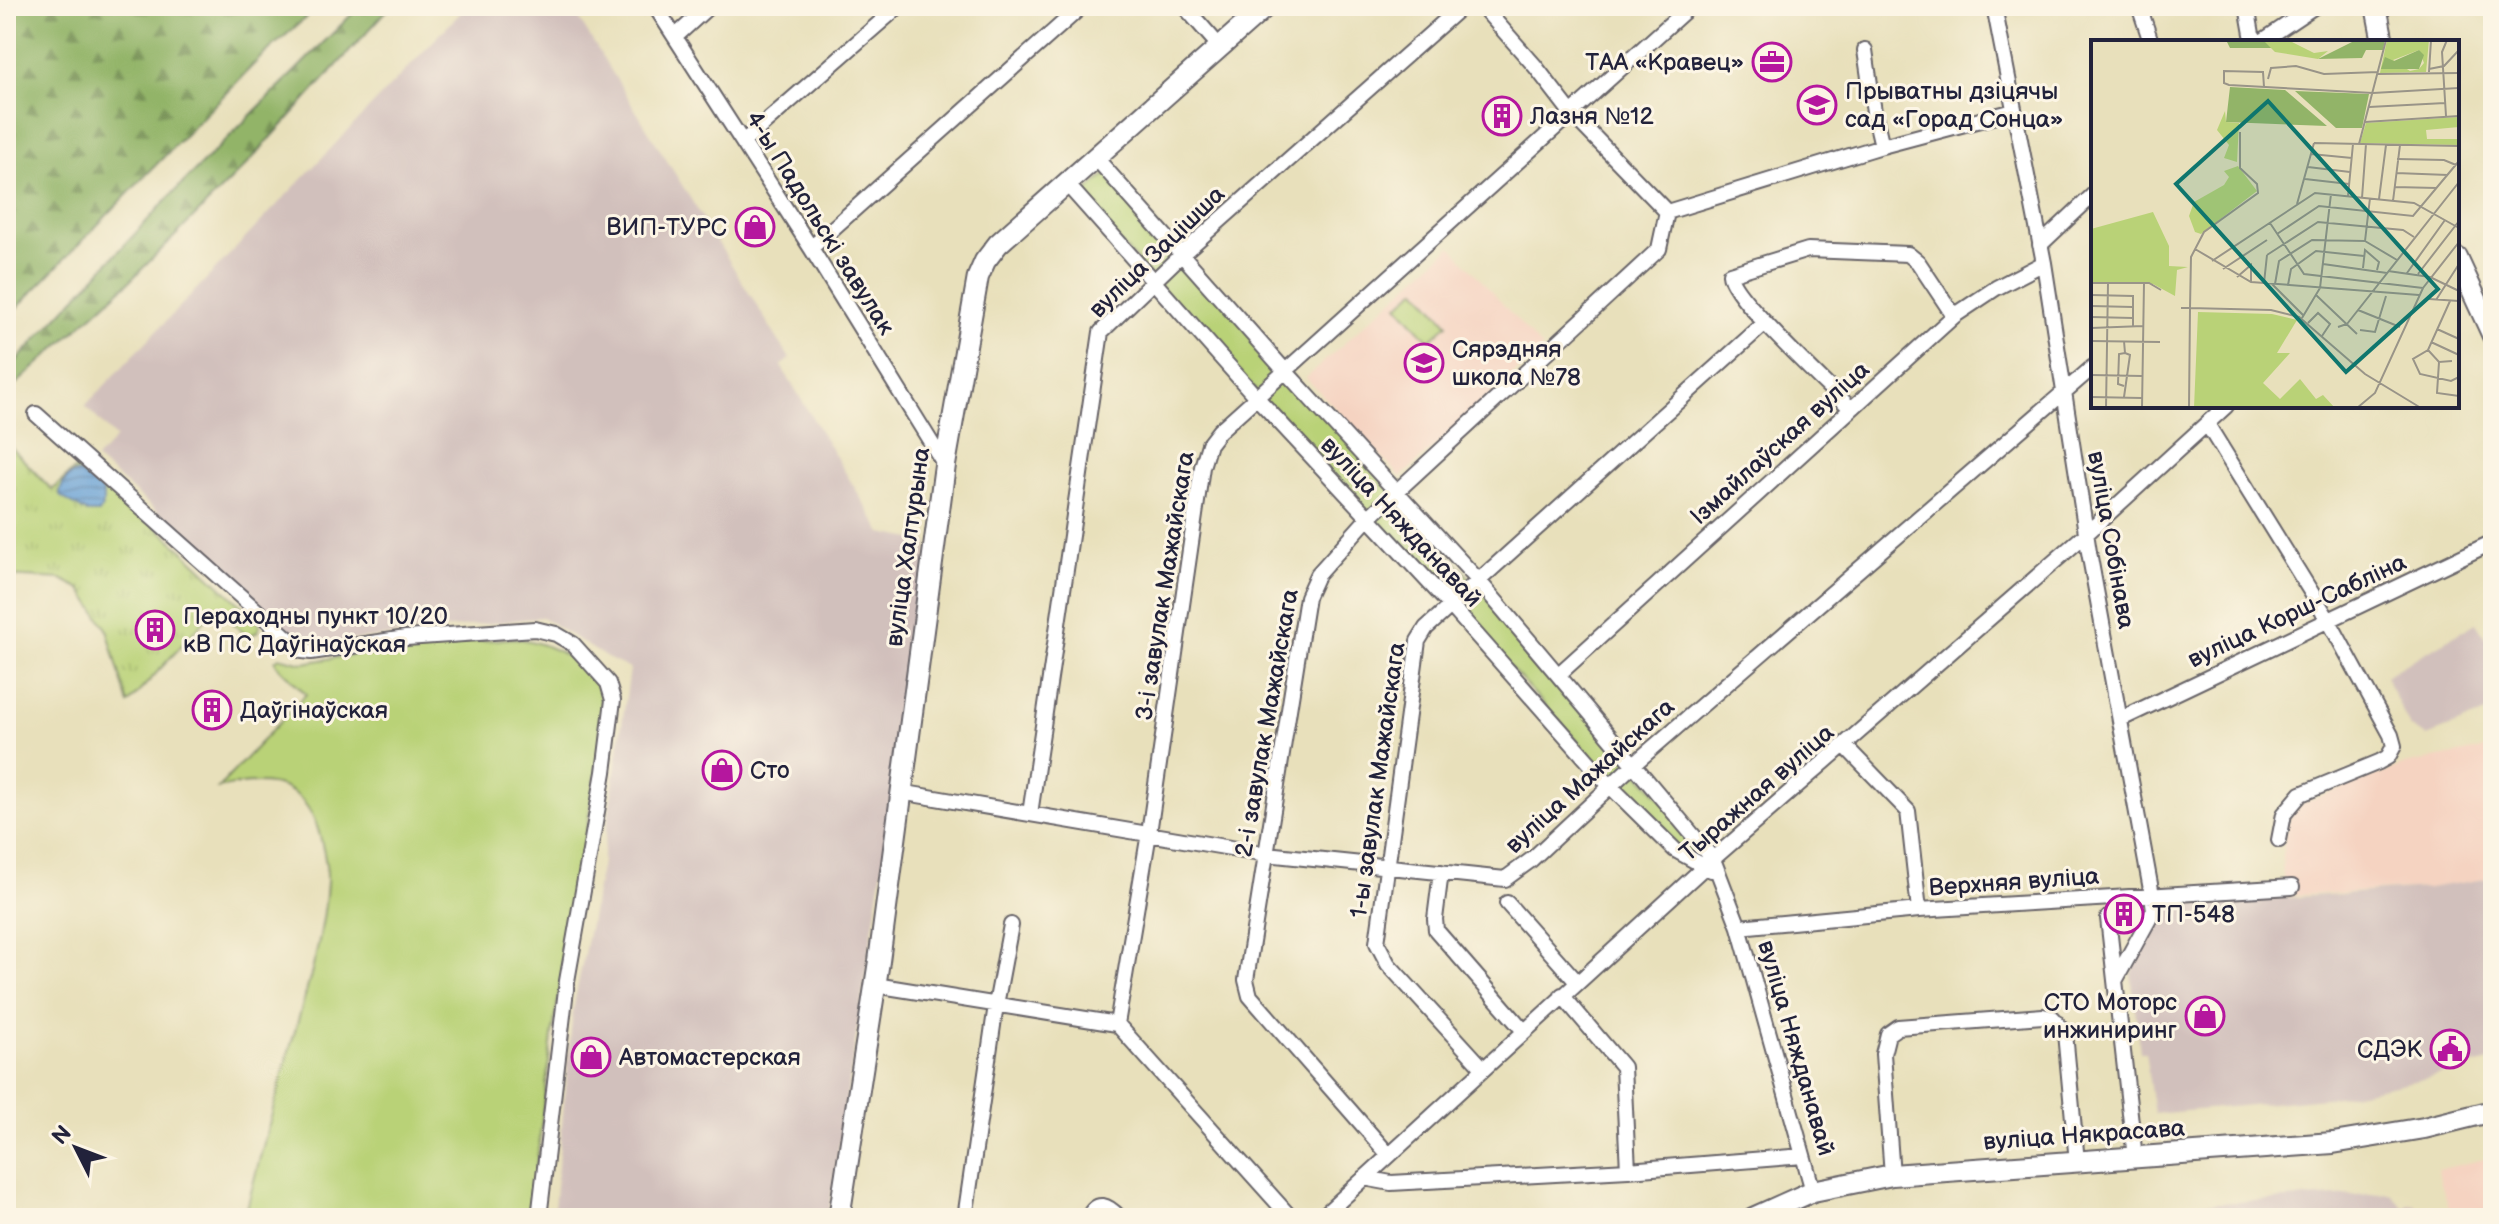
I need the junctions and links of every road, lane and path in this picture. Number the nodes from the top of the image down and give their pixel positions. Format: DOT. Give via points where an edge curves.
graph roads {
  1 [pos="655,6"];
  2 [pos="709,6"];
  3 [pos="899,6"];
  4 [pos="1082,6"];
  5 [pos="1184,6"];
  6 [pos="1266,6"];
  7 [pos="1462,6"];
  8 [pos="1482,6"];
  9 [pos="1690,6"];
  10 [pos="1994,6"];
  11 [pos="2139,6"];
  12 [pos="2247,6"];
  13 [pos="2315,6"];
  14 [pos="2376,6"];
  15 [pos="675,37"];
  16 [pos="2150,40"];
  17 [pos="2257,40"];
  18 [pos="2262,40"];
  19 [pos="2383,40"];
  20 [pos="1220,47"];
  21 [pos="1865,50"];
  22 [pos="2014,111"];
  23 [pos="1572,114"];
  24 [pos="743,142"];
  25 [pos="1882,146"];
  26 [pos="1095,157"];
  27 [pos="1066,183"];
  28 [pos="2091,197"];
  29 [pos="1667,212"];
  30 [pos="2040,245"];
  31 [pos="811,248"];
  32 [pos="1181,255"];
  33 [pos="2459,262"];
  34 [pos="2044,263"];
  35 [pos="1153,281"];
  36 [pos="1954,316"];
  37 [pos="1765,323"];
  38 [pos="2493,336"];
  39 [pos="2091,369"];
  40 [pos="1286,372"];
  41 [pos="2065,392"];
  42 [pos="1257,398"];
  43 [pos="2224,408"];
  44 [pos="1851,409"];
  45 [pos="36,414"];
  46 [pos="2207,424"];
  47 [pos="945,465"];
  48 [pos="1397,491"];
  49 [pos="1368,518"];
  50 [pos="2086,534"];
  51 [pos="2493,542"];
  52 [pos="1478,580"];
  53 [pos="1451,606"];
  54 [pos="2329,621"];
  55 [pos="1559,674"];
  56 [pos="2121,719"];
  57 [pos="1845,746"];
  58 [pos="1634,764"];
  59 [pos="1610,786"];
  60 [pos="900,792"];
  61 [pos="1030,814"];
  62 [pos="1149,833"];
  63 [pos="2279,840"];
  64 [pos="1266,854"];
  65 [pos="1386,865"];
  66 [pos="1712,866"];
  67 [pos="1441,872"];
  68 [pos="2292,887"];
  69 [pos="2152,895"];
  70 [pos="1507,903"];
  71 [pos="1919,910"];
  72 [pos="2108,918"];
  73 [pos="1011,925"];
  74 [pos="1739,927"];
  75 [pos="2116,979"];
  76 [pos="1577,982"];
  77 [pos="875,985"];
  78 [pos="1562,995"];
  79 [pos="996,1005"];
  80 [pos="1117,1024"];
  81 [pos="1524,1031"];
  82 [pos="1483,1068"];
  83 [pos="2493,1111"];
  84 [pos="2493,1125"];
  85 [pos="2424,1128"];
  86 [pos="1388,1154"];
  87 [pos="1803,1156"];
  88 [pos="2135,1158"];
  89 [pos="2077,1162"];
  90 [pos="1628,1170"];
  91 [pos="1892,1175"];
  92 [pos="1364,1178"];
  93 [pos="1813,1191"];
  94 [pos="539,1218"];
  95 [pos="839,1218"];
  96 [pos="965,1218"];
  97 [pos="1088,1218"];
  98 [pos="1120,1218"];
  99 [pos="1291,1218"];
  100 [pos="1321,1218"];
  101 [pos="1753,1218"];
  1 -- 15 [label="street, 4-ы Падольскі завулак"];
  2 -- 15 [label="street"];
  3 -- 24 [label="street"];
  4 -- 31 [label="street"];
  5 -- 20 [label="street"];
  6 -- 20 [label="street, вуліца Халтурына"];
  7 -- 32 [label="street, вуліца Зацішша"];
  8 -- 23 [label="street"];
  9 -- 23 [label="street, 3-і завулак Мажайскага"];
  10 -- 22 [label="street, вуліца Собінава"];
  11 -- 16 [label="street"];
  12 -- 17 [label="street"];
  13 -- 18 [label="street"];
  14 -- 19 [label="street"];
  15 -- 24 [label="street, 4-ы Падольскі завулак"];
  20 -- 26 [label="street, вуліца Халтурына"];
  21 -- 25 [label="street"];
  22 -- 25 [label="street"];
  22 -- 30 [label="street, вуліца Собінава"];
  23 -- 29 [label="street"];
  23 -- 40 [label="street, 3-і завулак Мажайскага"];
  24 -- 31 [label="street, 4-ы Падольскі завулак"];
  25 -- 29 [label="street"];
  26 -- 27 [label="street, вуліца Халтурына"];
  26 -- 32 [label="street, вуліца Няжданавай"];
  27 -- 35 [label="street, вуліца Няжданавай"];
  27 -- 47 [label="street, вуліца Халтурына" via="998,244 978,277"];
  28 -- 30 [label="street"];
  29 -- 48 [label="street, 2-і завулак Мажайскага" via="1659,249"];
  30 -- 34 [label="street, вуліца Собінава"];
  31 -- 47 [label="street, 4-ы Падольскі завулак"];
  32 -- 35 [label="street, вуліца Зацішша"];
  32 -- 40 [label="street, вуліца Няжданавай"];
  33 -- 38 [label="street"];
  34 -- 36 [label="street, Ізмайлаўская вуліца"];
  34 -- 41 [label="street, вуліца Собінава"];
  35 -- 42 [label="street, вуліца Няжданавай"];
  35 -- 61 [label="street, вуліца Зацішша" via="1099,338"];
  36 -- 37 [label="street" via="1908,254 1808,250 1730,274 1734,287"];
  36 -- 44 [label="street, Ізмайлаўская вуліца"];
  37 -- 44 [label="street"];
  37 -- 52 [label="street, 1-ы завулак Мажайскага"];
  39 -- 41 [label="street, вуліца Мажайскага"];
  40 -- 42 [label="street, 3-і завулак Мажайскага"];
  40 -- 48 [label="street, вуліца Няжданавай"];
  41 -- 50 [label="street, вуліца Собінава"];
  41 -- 58 [label="street, вуліца Мажайскага"];
  42 -- 49 [label="street, вуліца Няжданавай"];
  42 -- 62 [label="street, 3-і завулак Мажайскага" via="1214,437 1204,460"];
  43 -- 46 [label="street, Тыражная вуліца"];
  44 -- 55 [label="street, Ізмайлаўская вуліца"];
  45 -- 94 [label="street" via="302,651 535,629 573,644 608,683 611,714 604,772 567,981"];
  46 -- 50 [label="street, Тыражная вуліца"];
  46 -- 54 [label="street"];
  47 -- 60 [label="street, вуліца Халтурына"];
  48 -- 49 [label="street, 2-і завулак Мажайскага"];
  48 -- 52 [label="street, вуліца Няжданавай"];
  49 -- 53 [label="street, вуліца Няжданавай"];
  49 -- 64 [label="street, 2-і завулак Мажайскага" via="1317,575 1307,597"];
  50 -- 56 [label="street, вуліца Собінава"];
  50 -- 57 [label="street, Тыражная вуліца"];
  51 -- 54 [label="street, вуліца Корш-Сабліна"];
  52 -- 53 [label="street, 1-ы завулак Мажайскага"];
  52 -- 55 [label="street, вуліца Няжданавай"];
  53 -- 59 [label="street, вуліца Няжданавай"];
  53 -- 65 [label="street, 1-ы завулак Мажайскага" via="1418,641"];
  54 -- 56 [label="street, вуліца Корш-Сабліна"];
  54 -- 63 [label="street" via="2394,746 2379,762 2301,794 2284,814"];
  55 -- 58 [label="street, вуліца Няжданавай"];
  56 -- 69 [label="street, вуліца Собінава"];
  57 -- 66 [label="street, Тыражная вуліца"];
  57 -- 71 [label="street" via="1908,811"];
  58 -- 59 [label="street, вуліца Мажайскага"];
  58 -- 66 [label="street, вуліца Няжданавай"];
  59 -- 66 [label="street, вуліца Няжданавай" via="1685,858"];
  59 -- 67 [label="street, вуліца Мажайскага" via="1513,875 1498,880"];
  60 -- 61 [label="street, вуліца Мажайскага"];
  60 -- 77 [label="street, вуліца Халтурына"];
  61 -- 62 [label="street, вуліца Мажайскага"];
  62 -- 64 [label="street, вуліца Мажайскага"];
  62 -- 80 [label="street, 3-і завулак Мажайскага"];
  64 -- 65 [label="street, вуліца Мажайскага"];
  64 -- 86 [label="street, 2-і завулак Мажайскага" via="1246,980 1250,996"];
  65 -- 67 [label="street, вуліца Мажайскага"];
  65 -- 82 [label="street, 1-ы завулак Мажайскага" via="1377,943 1382,955"];
  66 -- 74 [label="street, вуліца Няжданавай"];
  66 -- 76 [label="street, Тыражная вуліца"];
  67 -- 81 [label="street" via="1436,930"];
  68 -- 69 [label="street, Верхняя вуліца"];
  69 -- 71 [label="street, Верхняя вуліца"];
  69 -- 75 [label="street, вуліца Собінава" via="2154,910"];
  70 -- 76 [label="street"];
  71 -- 74 [label="street, Верхняя вуліца"];
  72 -- 75 [label="street"];
  73 -- 79 [label="street"];
  74 -- 87 [label="street, вуліца Няжданавай"];
  75 -- 88 [label="street"];
  76 -- 78 [label="street, Тыражная вуліца"];
  77 -- 79 [label="street"];
  77 -- 95 [label="street, вуліца Халтурына"];
  78 -- 81 [label="street, Тыражная вуліца"];
  78 -- 90 [label="street" via="1623,1067"];
  79 -- 80 [label="street"];
  79 -- 96 [label="street"];
  80 -- 99 [label="street"];
  81 -- 82 [label="street, Тыражная вуліца"];
  82 -- 86 [label="street, Тыражная вуліца"];
  83 -- 85 [label="street, вуліца Някрасава"];
  84 -- 85 [label="street, вуліца Някрасава"];
  85 -- 88 [label="street, вуліца Някрасава" via="2333,1143"];
  86 -- 92 [label="street, Тыражная вуліца"];
  87 -- 90 [label="street"];
  87 -- 93 [label="street, вуліца Няжданавай"];
  88 -- 89 [label="street, вуліца Някрасава"];
  89 -- 91 [label="street, вуліца Някрасава"];
  89 -- 91 [label="street" via="2065,1033 2053,1018 2043,1016 1898,1027 1888,1034 1883,1054"];
  90 -- 92 [label="street" via="1391,1183"];
  91 -- 93 [label="street, вуліца Някрасава"];
  92 -- 100 [label="street, Тыражная вуліца"];
  93 -- 101 [label="street, вуліца Някрасава"];
  97 -- 98 [label="street" via="1100,1205"];
}
